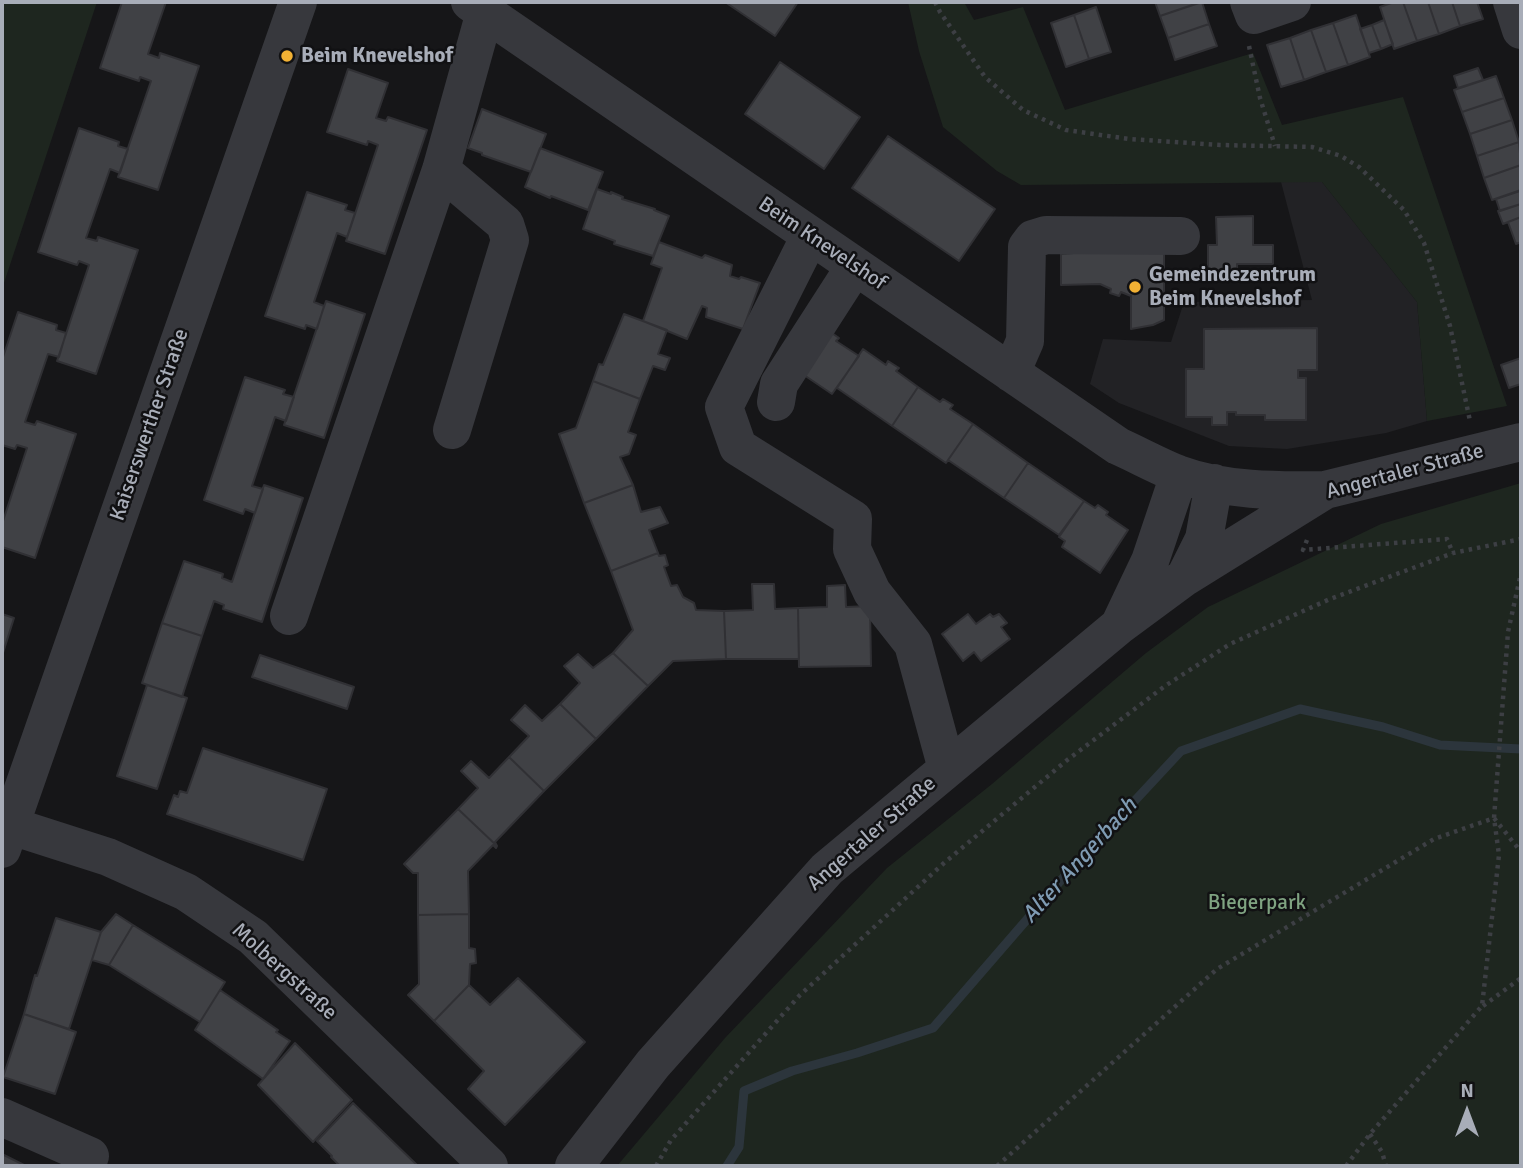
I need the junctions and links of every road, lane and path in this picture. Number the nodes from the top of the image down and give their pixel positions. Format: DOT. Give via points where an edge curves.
graph roads {
  1 [pos="298,2"];
  2 [pos="935,2"];
  3 [pos="1292,2"];
  4 [pos="1512,2"];
  5 [pos="478,7"];
  6 [pos="1251,8"];
  7 [pos="1521,30"];
  8 [pos="1275,146"];
  9 [pos="441,170"];
  10 [pos="810,236"];
  11 [pos="1181,236"];
  12 [pos="855,266"];
  13 [pos="1011,373"];
  14 [pos="776,402"];
  15 [pos="452,430"];
  16 [pos="1521,442"];
  17 [pos="1476,453"];
  18 [pos="1197,479"];
  19 [pos="1325,490"];
  20 [pos="1307,538"];
  21 [pos="1521,539"];
  22 [pos="1453,552"];
  23 [pos="1521,573"];
  24 [pos="1185,577"];
  25 [pos="289,616"];
  26 [pos="1120,625"];
  27 [pos="947,769"];
  28 [pos="1494,818"];
  29 [pos="5,832"];
  30 [pos="1521,852"];
  31 [pos="1521,978"];
  32 [pos="1482,1006"];
  33 [pos="2,1117"];
  34 [pos="1370,1134"];
  35 [pos="90,1156"];
  36 [pos="489,1166"];
  37 [pos="575,1166"];
  38 [pos="656,1166"];
  39 [pos="997,1166"];
  40 [pos="1346,1166"];
  41 [pos="1386,1166"];
  1 -- 29 [label="street, Kaiserswerther Straße"];
  2 -- 8 [label="path" via="985,77 1023,110 1066,130 1129,139"];
  3 -- 6 [label="street"];
  4 -- 7 [label="street"];
  5 -- 9 [label="street"];
  5 -- 10 [label="street, Beim Knevelshof"];
  6 -- 8 [label="path" via="1250,53"];
  8 -- 17 [label="path" via="1312,147 1341,156 1405,209 1424,243 1439,287"];
  9 -- 15 [label="street" via="505,224 510,240"];
  9 -- 25 [label="street"];
  10 -- 12 [label="street, Beim Knevelshof"];
  10 -- 27 [label="street" via="724,407 738,447 853,519 852,549 872,592 913,644"];
  11 -- 13 [label="street" via="1046,235 1033,239 1027,247 1025,341"];
  12 -- 13 [label="street, Beim Knevelshof"];
  12 -- 14 [label="street" via="779,384"];
  13 -- 18 [label="street, Beim Knevelshof" via="1118,446"];
  16 -- 17 [label="street, Angertaler Straße"];
  17 -- 19 [label="street, Angertaler Straße"];
  18 -- 19 [label="street, Beim Knevelshof" via="1268,491"];
  18 -- 24 [label="street, Angertaler Straße" via="1204,539"];
  18 -- 26 [label="street"];
  19 -- 24 [label="street, Angertaler Straße"];
  20 -- 22 [label="path" via="1303,550 1447,539"];
  21 -- 22 [label="path"];
  22 -- 38 [label="path" via="1230,644 1165,686 1066,761 944,863 800,995 680,1130"];
  23 -- 28 [label="path" via="1508,632"];
  24 -- 26 [label="street, Angertaler Straße"];
  26 -- 27 [label="street, Angertaler Straße"];
  27 -- 37 [label="street, Angertaler Straße" via="827,869 653,1065"];
  28 -- 30 [label="path"];
  28 -- 32 [label="path" via="1499,855"];
  28 -- 39 [label="path" via="1434,839 1217,969"];
  29 -- 36 [label="street, Molbergstraße" via="108,857 186,892 253,937"];
  31 -- 32 [label="path"];
  32 -- 34 [label="path"];
  33 -- 35 [label="street"];
  34 -- 40 [label="path"];
  34 -- 41 [label="path"];
}
